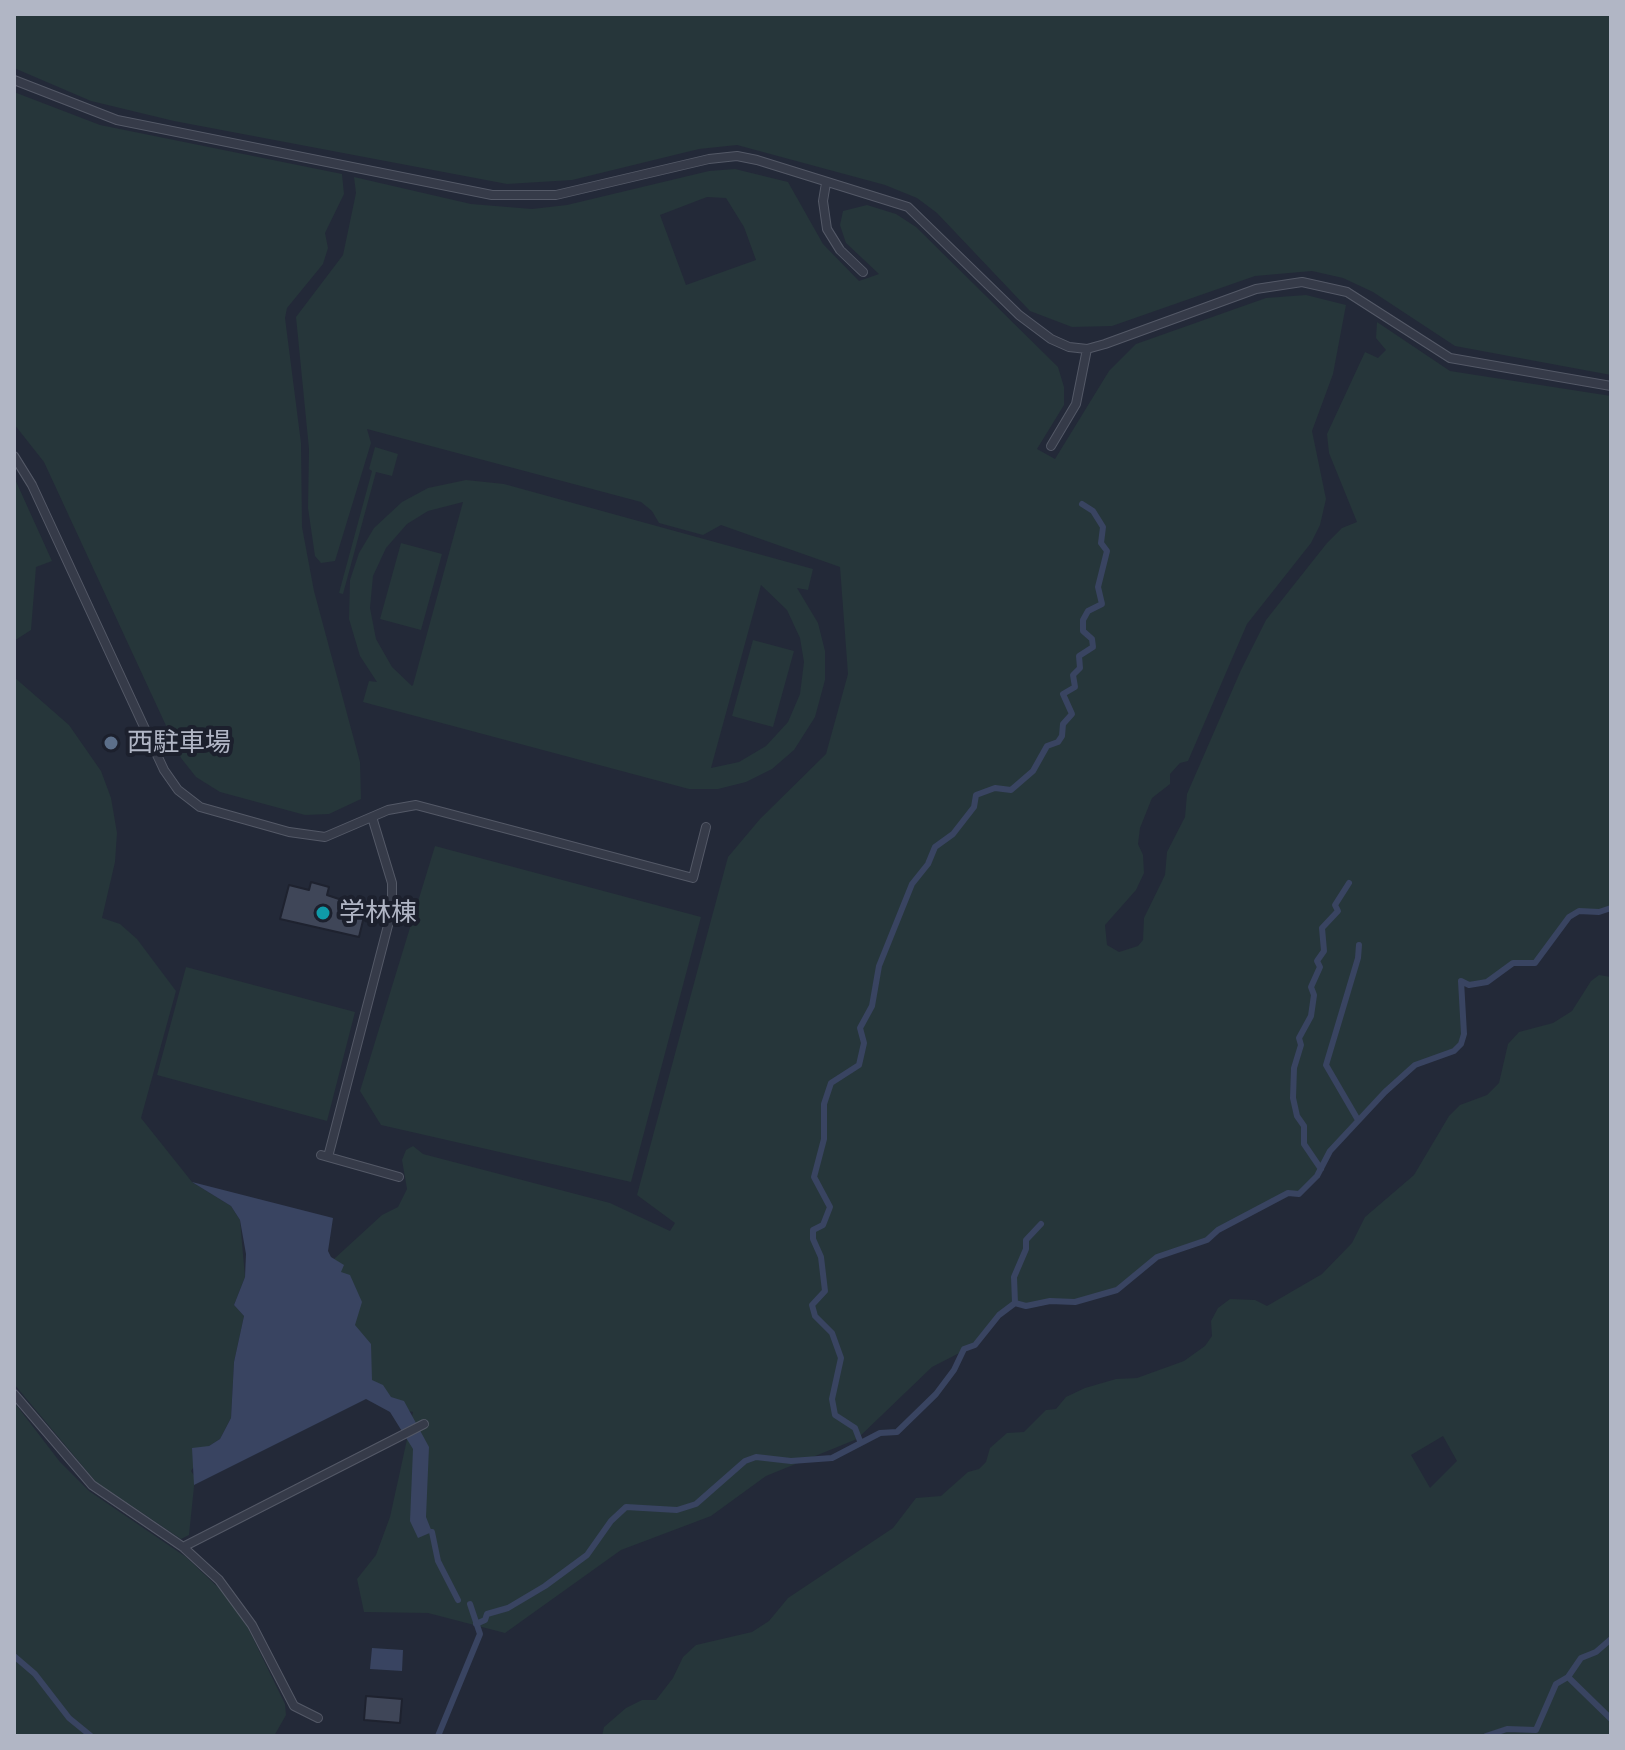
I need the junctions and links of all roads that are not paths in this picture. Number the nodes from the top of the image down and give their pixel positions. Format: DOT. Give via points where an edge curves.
graph roads {
  1 [pos="14,80"];
  2 [pos="826,183"];
  3 [pos="863,272"];
  4 [pos="1087,349"];
  5 [pos="1611,386"];
  6 [pos="1051,446"];
  7 [pos="14,456"];
  8 [pos="372,817"];
  9 [pos="706,827"];
  10 [pos="399,1177"];
  11 [pos="14,1394"];
  12 [pos="422,1425"];
  13 [pos="183,1547"];
  14 [pos="318,1718"];
  1 -- 2 [label="lane" via="117,120 481,193 556,195 737,156"];
  2 -- 3 [label="lane" via="827,229"];
  2 -- 4 [label="lane" via="908,207 1035,328 1069,347"];
  4 -- 5 [label="lane" via="1256,289 1302,282 1347,292 1450,358"];
  4 -- 6 [label="lane" via="1076,404"];
  7 -- 8 [label="lane" via="178,790 208,810 301,835 334,836"];
  8 -- 9 [label="lane" via="416,805 693,878"];
  8 -- 10 [label="lane" via="392,883 392,910 324,1156"];
  11 -- 13 [label="lane" via="92,1485"];
  12 -- 13 [label="lane"];
  13 -- 14 [label="lane" via="238,1604 294,1706"];
}
